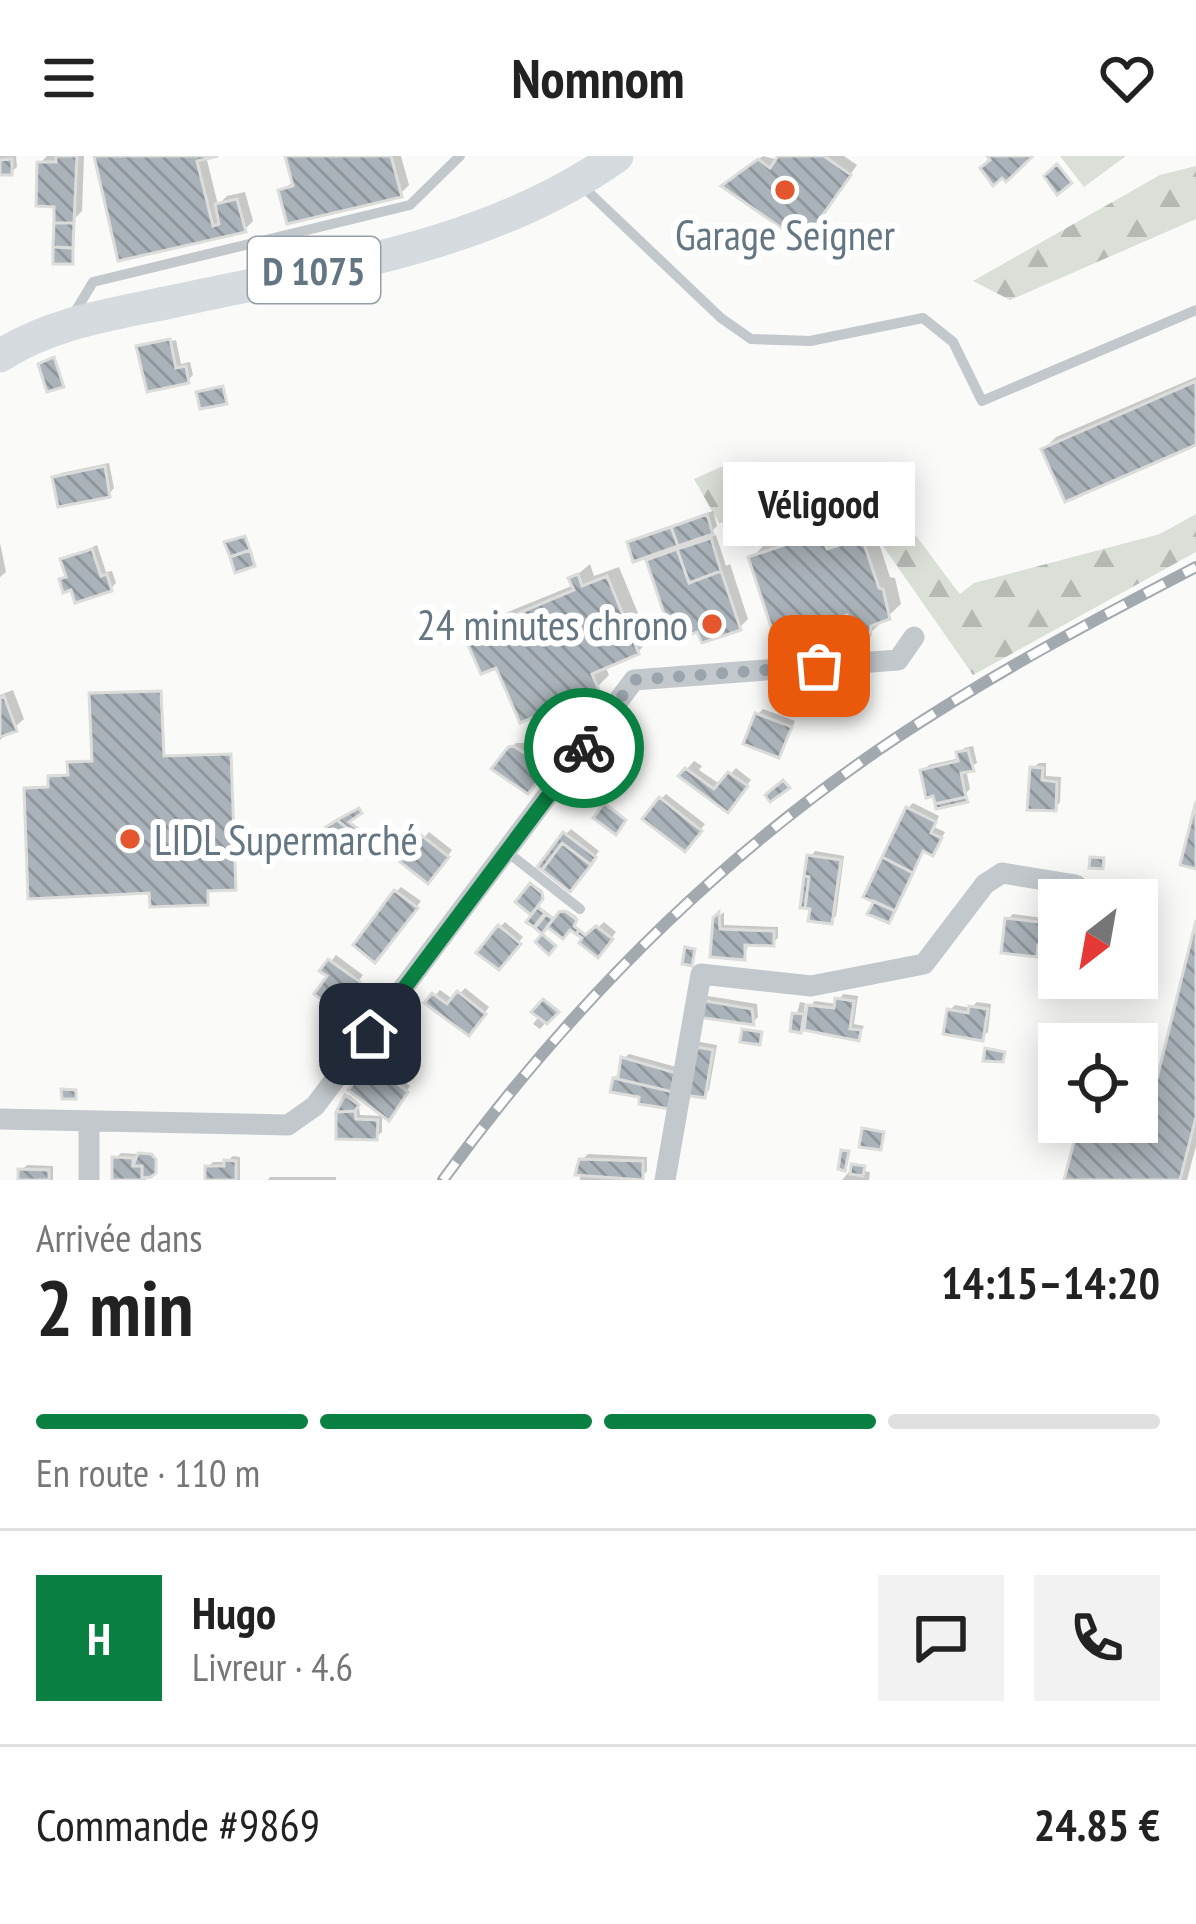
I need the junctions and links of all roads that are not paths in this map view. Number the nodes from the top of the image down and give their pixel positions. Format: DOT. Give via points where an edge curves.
graph roads {
  1 [pos="460,156"];
  2 [pos="617,156"];
  3 [pos="576,181"];
  4 [pos="1196,310"];
  5 [pos="67,325"];
  6 [pos="0,356"];
  7 [pos="914,637"];
  8 [pos="506,851"];
  9 [pos="1039,879"];
  10 [pos="580,909"];
  11 [pos="0,1119"];
  12 [pos="89,1121"];
  13 [pos="89,1180"];
  14 [pos="665,1180"];
  1 -- 5 [label="lane" via="410,205 93,282"];
  2 -- 3 [label="main road, D 1075"];
  3 -- 4 [label="lane" via="751,339 810,340 923,319 953,342 982,401"];
  3 -- 5 [label="main road, D 1075" via="494,223 416,248"];
  5 -- 6 [label="main road, D 1075"];
  7 -- 8 [label="street" via="898,659 634,680"];
  8 -- 10 [label="lane"];
  8 -- 12 [label="street" via="315,1106 288,1125"];
  9 -- 14 [label="street" via="1002,873 985,884 924,964 811,986 701,974"];
  11 -- 12 [label="street"];
  12 -- 13 [label="street"];
}
